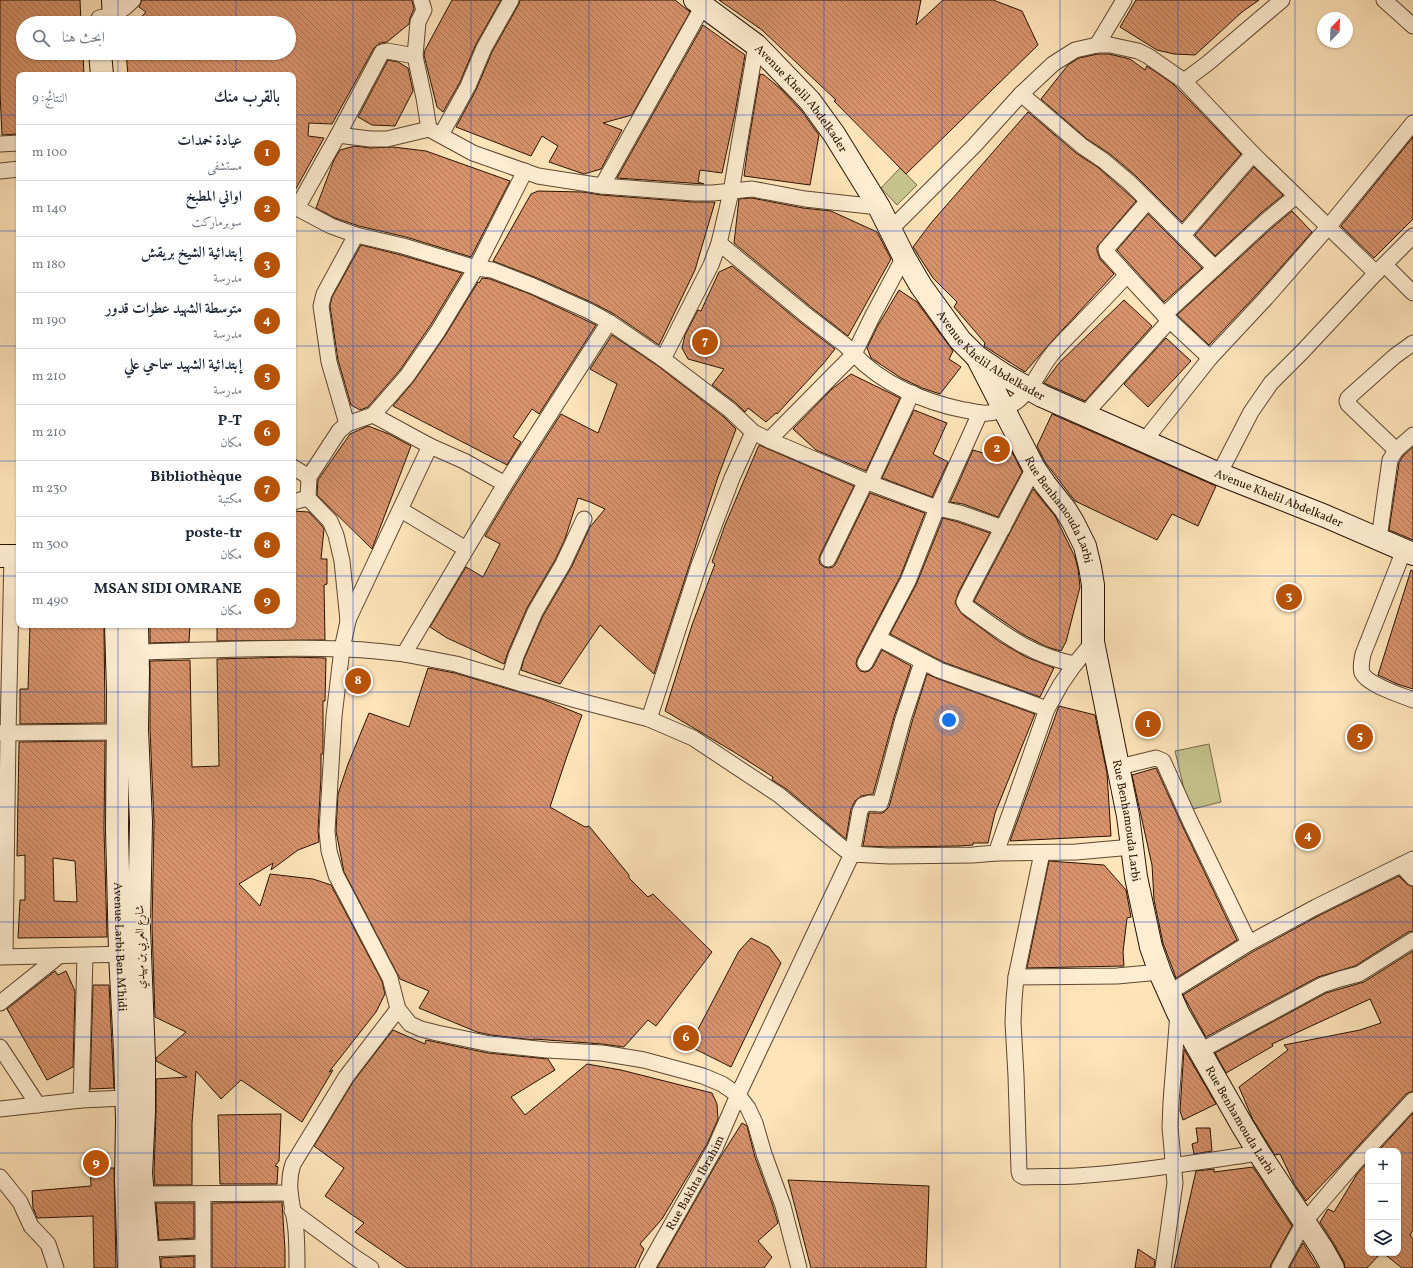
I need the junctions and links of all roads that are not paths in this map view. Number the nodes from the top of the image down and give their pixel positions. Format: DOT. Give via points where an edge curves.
graph roads {
  1 [pos="133,0"];
  2 [pos="421,0"];
  3 [pos="511,0"];
  4 [pos="1124,0"];
  5 [pos="1282,0"];
  6 [pos="1384,0"];
  7 [pos="699,3"];
  8 [pos="106,13"];
  9 [pos="1413,26"];
  10 [pos="756,45"];
  11 [pos="1097,45"];
  12 [pos="415,56"];
  13 [pos="101,60"];
  14 [pos="114,60"];
  15 [pos="102,72"];
  16 [pos="115,72"];
  17 [pos="1184,81"];
  18 [pos="1021,94"];
  19 [pos="1413,123"];
  20 [pos="435,132"];
  21 [pos="338,135"];
  22 [pos="16,143"];
  23 [pos="0,144"];
  24 [pos="1253,154"];
  25 [pos="16,169"];
  26 [pos="0,171"];
  27 [pos="525,171"];
  28 [pos="602,186"];
  29 [pos="731,192"];
  30 [pos="1296,196"];
  31 [pos="1148,201"];
  32 [pos="296,205"];
  33 [pos="879,207"];
  34 [pos="296,208"];
  35 [pos="1329,226"];
  36 [pos="890,230"];
  37 [pos="356,235"];
  38 [pos="1183,235"];
  39 [pos="1413,236"];
  40 [pos="719,243"];
  41 [pos="904,257"];
  42 [pos="476,268"];
  43 [pos="1215,268"];
  44 [pos="1380,269"];
  45 [pos="1127,275"];
  46 [pos="1413,293"];
  47 [pos="1167,318"];
  48 [pos="609,322"];
  49 [pos="1413,343"];
  50 [pos="854,354"];
  51 [pos="977,357"];
  52 [pos="1210,358"];
  53 [pos="663,359"];
  54 [pos="1029,390"];
  55 [pos="912,394"];
  56 [pos="1004,409"];
  57 [pos="980,413"];
  58 [pos="1085,414"];
  59 [pos="373,415"];
  60 [pos="347,424"];
  61 [pos="753,432"];
  62 [pos="1413,435"];
  63 [pos="769,440"];
  64 [pos="1145,440"];
  65 [pos="430,446"];
  66 [pos="1396,450"];
  67 [pos="1034,468"];
  68 [pos="296,469"];
  69 [pos="1219,474"];
  70 [pos="309,477"];
  71 [pos="868,482"];
  72 [pos="505,484"];
  73 [pos="308,498"];
  74 [pos="296,501"];
  75 [pos="937,508"];
  76 [pos="401,510"];
  77 [pos="584,519"];
  78 [pos="1003,528"];
  79 [pos="1379,539"];
  80 [pos="466,549"];
  81 [pos="1409,552"];
  82 [pos="10,556"];
  83 [pos="828,559"];
  84 [pos="348,620"];
  85 [pos="116,628"];
  86 [pos="137,628"];
  87 [pos="878,638"];
  88 [pos="1093,642"];
  89 [pos="342,648"];
  90 [pos="137,652"];
  91 [pos="404,654"];
  92 [pos="922,662"];
  93 [pos="865,663"];
  94 [pos="1075,664"];
  95 [pos="509,679"];
  96 [pos="1413,700"];
  97 [pos="1047,709"];
  98 [pos="649,719"];
  99 [pos="118,732"];
  100 [pos="4,733"];
  101 [pos="1119,768"];
  102 [pos="1132,847"];
  103 [pos="996,853"];
  104 [pos="1042,853"];
  105 [pos="852,854"];
  106 [pos="1407,862"];
  107 [pos="1413,878"];
  108 [pos="1413,940"];
  109 [pos="1249,943"];
  110 [pos="130,954"];
  111 [pos="59,956"];
  112 [pos="85,956"];
  113 [pos="3,957"];
  114 [pos="1160,972"];
  115 [pos="1016,977"];
  116 [pos="1169,993"];
  117 [pos="0,1003"];
  118 [pos="398,1009"];
  119 [pos="1178,1013"];
  120 [pos="0,1047"];
  121 [pos="1200,1052"];
  122 [pos="738,1095"];
  123 [pos="126,1098"];
  124 [pos="80,1100"];
  125 [pos="1413,1100"];
  126 [pos="38,1104"];
  127 [pos="0,1108"];
  128 [pos="1258,1153"];
  129 [pos="1174,1166"];
  130 [pos="0,1178"];
  131 [pos="290,1193"];
  132 [pos="143,1194"];
  133 [pos="203,1194"];
  134 [pos="292,1211"];
  135 [pos="1304,1222"];
  136 [pos="203,1247"];
  137 [pos="148,1258"];
  138 [pos="56,1268"];
  139 [pos="129,1268"];
  140 [pos="203,1268"];
  141 [pos="297,1268"];
  142 [pos="371,1268"];
  143 [pos="647,1268"];
  144 [pos="799,1268"];
  145 [pos="1163,1268"];
  146 [pos="1279,1268"];
  147 [pos="1333,1268"];
  1 -- 8 [label="street" via="126,7"];
  2 -- 12 [label="street" via="424,10 418,22"];
  3 -- 20 [label="street" via="484,48 468,86"];
  4 -- 11 [label="street"];
  5 -- 17 [label="street"];
  6 -- 9 [label="street"];
  7 -- 10 [label="street, Avenue Khelil Abdelkader"];
  7 -- 28 [label="street"];
  10 -- 29 [label="street"];
  10 -- 33 [label="street, Avenue Khelil Abdelkader" via="799,88 822,117"];
  11 -- 17 [label="street" via="1138,51"];
  11 -- 18 [label="street" via="1075,50 1063,57"];
  12 -- 20 [label="street"];
  12 -- 21 [label="street" via="382,52"];
  13 -- 15 [label="street"];
  14 -- 16 [label="street"];
  17 -- 24 [label="street"];
  18 -- 31 [label="street" via="1130,183"];
  18 -- 36 [label="street" via="974,146"];
  19 -- 35 [label="street"];
  20 -- 21 [label="street" via="388,139"];
  20 -- 27 [label="street" via="473,153"];
  21 -- 32 [label="street"];
  22 -- 23 [label="street"];
  24 -- 30 [label="street"];
  24 -- 38 [label="street"];
  25 -- 26 [label="street"];
  27 -- 28 [label="street" via="538,176"];
  27 -- 42 [label="street"];
  28 -- 29 [label="street" via="694,193"];
  29 -- 33 [label="street" via="752,190"];
  29 -- 40 [label="street"];
  30 -- 35 [label="street"];
  30 -- 43 [label="street"];
  31 -- 38 [label="street"];
  31 -- 45 [label="street" via="1106,249"];
  33 -- 36 [label="street, Avenue Khelil Abdelkader"];
  34 -- 37 [label="street" via="331,226"];
  35 -- 44 [label="street"];
  35 -- 52 [label="street"];
  36 -- 41 [label="street, Avenue Khelil Abdelkader"];
  37 -- 42 [label="street"];
  37 -- 60 [label="street" via="324,294 321,306 329,362"];
  38 -- 43 [label="street"];
  39 -- 44 [label="street"];
  40 -- 50 [label="street"];
  40 -- 53 [label="street" via="711,265"];
  41 -- 50 [label="street"];
  41 -- 51 [label="street, Avenue Khelil Abdelkader" via="938,310 960,340"];
  42 -- 48 [label="street" via="492,270 533,286"];
  42 -- 59 [label="street" via="407,376"];
  43 -- 47 [label="street"];
  44 -- 46 [label="street"];
  44 -- 69 [label="street" via="1271,383 1251,412"];
  45 -- 47 [label="street"];
  45 -- 54 [label="street" via="1053,353"];
  47 -- 52 [label="street"];
  47 -- 58 [label="street"];
  48 -- 53 [label="street"];
  48 -- 72 [label="street"];
  49 -- 66 [label="street" via="1346,401"];
  50 -- 55 [label="street" via="877,374"];
  50 -- 63 [label="street"];
  51 -- 54 [label="street, Avenue Khelil Abdelkader"];
  51 -- 56 [label="street, Rue Benhamouda Larbi"];
  52 -- 64 [label="street"];
  53 -- 61 [label="street" via="730,410"];
  54 -- 56 [label="street"];
  54 -- 58 [label="street, Avenue Khelil Abdelkader"];
  55 -- 57 [label="street" via="933,402"];
  55 -- 71 [label="street"];
  56 -- 57 [label="street"];
  56 -- 67 [label="street, Rue Benhamouda Larbi"];
  57 -- 75 [label="street"];
  58 -- 64 [label="street, Avenue Khelil Abdelkader"];
  59 -- 60 [label="street"];
  59 -- 65 [label="street"];
  60 -- 70 [label="street" via="339,431"];
  61 -- 63 [label="street"];
  61 -- 98 [label="street" via="732,478 698,568"];
  62 -- 66 [label="street"];
  63 -- 71 [label="street"];
  64 -- 69 [label="street, Avenue Khelil Abdelkader"];
  65 -- 72 [label="street"];
  65 -- 76 [label="street"];
  66 -- 79 [label="street" via="1389,464"];
  67 -- 78 [label="street"];
  67 -- 88 [label="street, Rue Benhamouda Larbi" via="1074,522 1085,546 1093,586"];
  68 -- 70 [label="street"];
  69 -- 79 [label="street, Avenue Khelil Abdelkader"];
  70 -- 73 [label="street"];
  71 -- 75 [label="street"];
  71 -- 83 [label="street"];
  72 -- 80 [label="street"];
  73 -- 74 [label="street"];
  73 -- 84 [label="street" via="330,522 336,535 342,561"];
  75 -- 78 [label="street"];
  75 -- 87 [label="street" via="908,581"];
  76 -- 80 [label="street"];
  76 -- 84 [label="street"];
  77 -- 95 [label="street" via="563,564 535,612"];
  78 -- 94 [label="street" via="967,595 965,605 1025,647 1050,658"];
  79 -- 81 [label="street, Avenue Khelil Abdelkader"];
  80 -- 91 [label="street"];
  81 -- 96 [label="street" via="1363,654 1361,664 1367,678"];
  82 -- 100 [label="street"];
  84 -- 89 [label="street"];
  85 -- 99 [label="street, Avenue Larbi Ben M'hidi"];
  86 -- 90 [label="street, شارع العربي بن مهيدي"];
  87 -- 92 [label="street"];
  87 -- 93 [label="street"];
  88 -- 94 [label="street"];
  88 -- 101 [label="street, Rue Benhamouda Larbi"];
  89 -- 90 [label="street"];
  89 -- 91 [label="street"];
  89 -- 118 [label="street" via="334,716 327,831 329,851 336,875 390,978"];
  90 -- 110 [label="street, شارع العربي بن مهيدي" via="141,822 139,898"];
  91 -- 95 [label="street" via="456,664"];
  92 -- 97 [label="street"];
  92 -- 105 [label="street, Rue Bakhta Ibrahim" via="903,719 880,804 863,805"];
  94 -- 97 [label="street"];
  95 -- 98 [label="street"];
  97 -- 103 [label="street"];
  98 -- 105 [label="street" via="693,738 713,751 779,795"];
  99 -- 100 [label="street"];
  99 -- 110 [label="street, Avenue Larbi Ben M'hidi" via="117,829"];
  100 -- 113 [label="street"];
  101 -- 102 [label="street, Rue Benhamouda Larbi"];
  101 -- 109 [label="street" via="1156,758 1163,761"];
  102 -- 104 [label="street"];
  102 -- 114 [label="street, Rue Benhamouda Larbi" via="1142,907 1151,947"];
  103 -- 104 [label="street"];
  103 -- 105 [label="street" via="904,856"];
  104 -- 115 [label="street"];
  105 -- 122 [label="street, Rue Bakhta Ibrahim"];
  106 -- 107 [label="street"];
  106 -- 109 [label="street" via="1316,906"];
  108 -- 121 [label="street" via="1359,974 1322,985"];
  109 -- 116 [label="street"];
  110 -- 112 [label="street"];
  110 -- 123 [label="street, Avenue Larbi Ben M'hidi" via="125,1051"];
  110 -- 132 [label="street, شارع العربي بن مهيدي" via="141,1020 144,1059 141,1173"];
  111 -- 112 [label="street"];
  111 -- 113 [label="street"];
  111 -- 117 [label="street"];
  112 -- 124 [label="street"];
  114 -- 115 [label="street" via="1117,976"];
  114 -- 116 [label="street, Rue Benhamouda Larbi"];
  115 -- 129 [label="street" via="1012,1022 1020,1175 1075,1176"];
  116 -- 119 [label="street, Rue Benhamouda Larbi"];
  118 -- 122 [label="street" via="410,1024 432,1032 490,1044 602,1053 644,1060 703,1076 722,1084"];
  118 -- 131 [label="street" via="346,1077 293,1164"];
  119 -- 121 [label="street, Rue Benhamouda Larbi"];
  119 -- 129 [label="street" via="1170,1127"];
  120 -- 126 [label="street"];
  121 -- 128 [label="street, Rue Benhamouda Larbi"];
  122 -- 143 [label="street, Rue Bakhta Ibrahim" via="715,1148"];
  122 -- 144 [label="street" via="755,1122"];
  123 -- 124 [label="street"];
  123 -- 139 [label="street, Avenue Larbi Ben M'hidi"];
  124 -- 126 [label="street"];
  125 -- 135 [label="street"];
  126 -- 127 [label="street"];
  128 -- 129 [label="street"];
  128 -- 135 [label="street, Rue Benhamouda Larbi"];
  129 -- 145 [label="street"];
  130 -- 138 [label="street" via="20,1202 31,1226 48,1244"];
  131 -- 133 [label="street"];
  131 -- 134 [label="street"];
  132 -- 133 [label="street"];
  132 -- 137 [label="street, شارع العربي بن مهيدي"];
  133 -- 136 [label="street"];
  134 -- 141 [label="street" via="296,1229"];
  134 -- 142 [label="street"];
  135 -- 146 [label="street"];
  135 -- 147 [label="street, Rue Benhamouda Larbi"];
  136 -- 137 [label="street"];
  136 -- 140 [label="street"];
}
